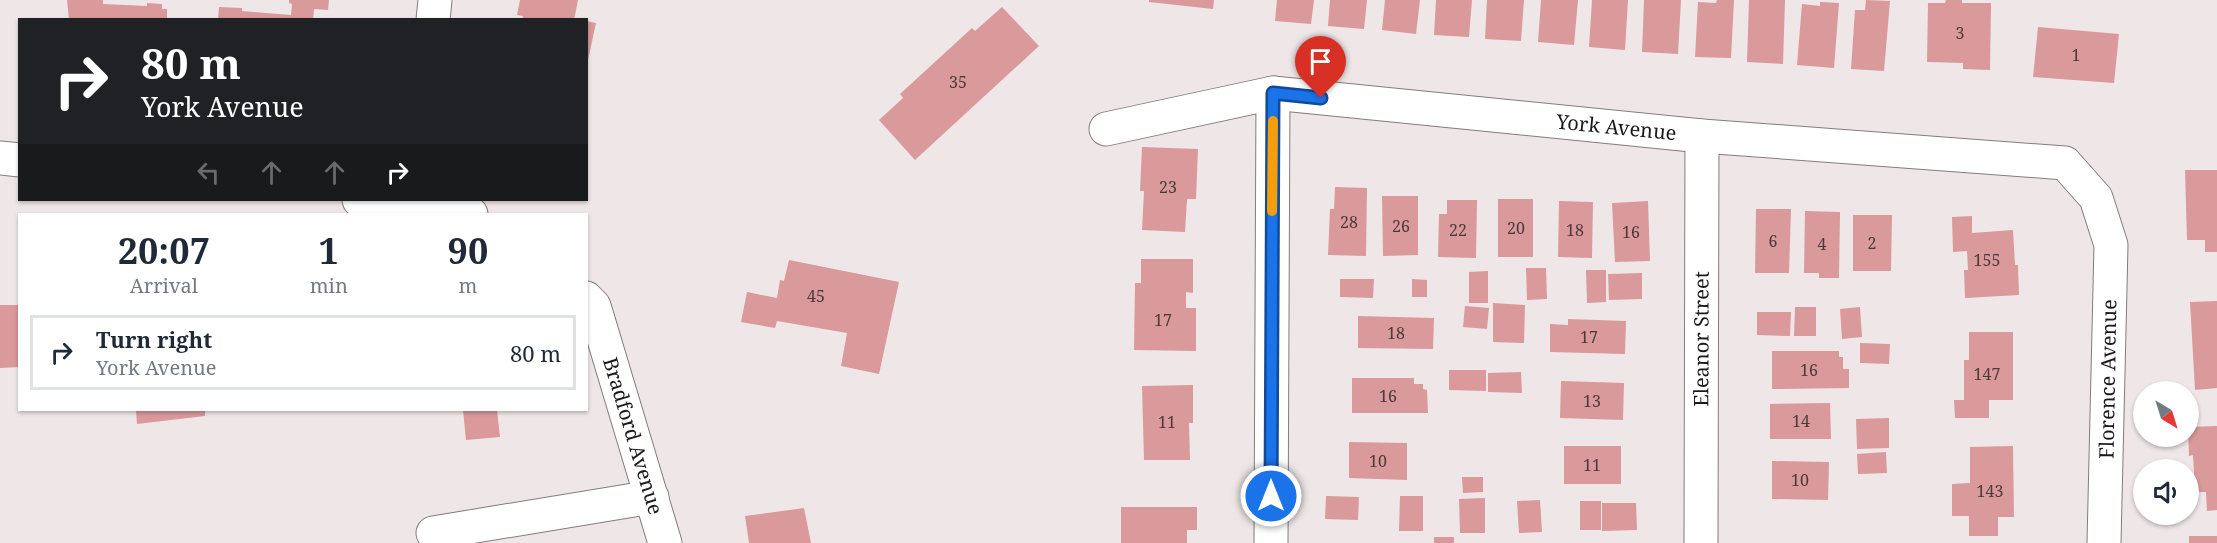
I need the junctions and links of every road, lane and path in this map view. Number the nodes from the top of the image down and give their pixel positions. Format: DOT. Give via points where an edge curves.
graph roads {
  1 [pos="435,0"];
  2 [pos="432,18"];
  3 [pos="1273,93"];
  4 [pos="1106,129"];
  5 [pos="1702,136"];
  6 [pos="0,158"];
  7 [pos="18,160"];
  8 [pos="378,201"];
  9 [pos="396,202"];
  10 [pos="465,213"];
  11 [pos="2102,216"];
  12 [pos="588,300"];
  13 [pos="652,497"];
  14 [pos="433,532"];
  15 [pos="665,543"];
  16 [pos="1271,543"];
  17 [pos="1701,543"];
  18 [pos="2104,543"];
  1 -- 2 [label="street"];
  3 -- 4 [label="street, York Avenue"];
  3 -- 5 [label="street, York Avenue"];
  3 -- 16 [label="street"];
  5 -- 11 [label="street, York Avenue" via="2066,163 2096,198"];
  5 -- 17 [label="street, Eleanor Street"];
  6 -- 7 [label="street"];
  8 -- 9 [label="street"];
  9 -- 10 [label="street"];
  11 -- 18 [label="street, Florence Avenue" via="2111,245"];
  12 -- 13 [label="street, Bradford Avenue" via="594,306"];
  13 -- 14 [label="street"];
  13 -- 15 [label="street, Bradford Avenue"];
}
